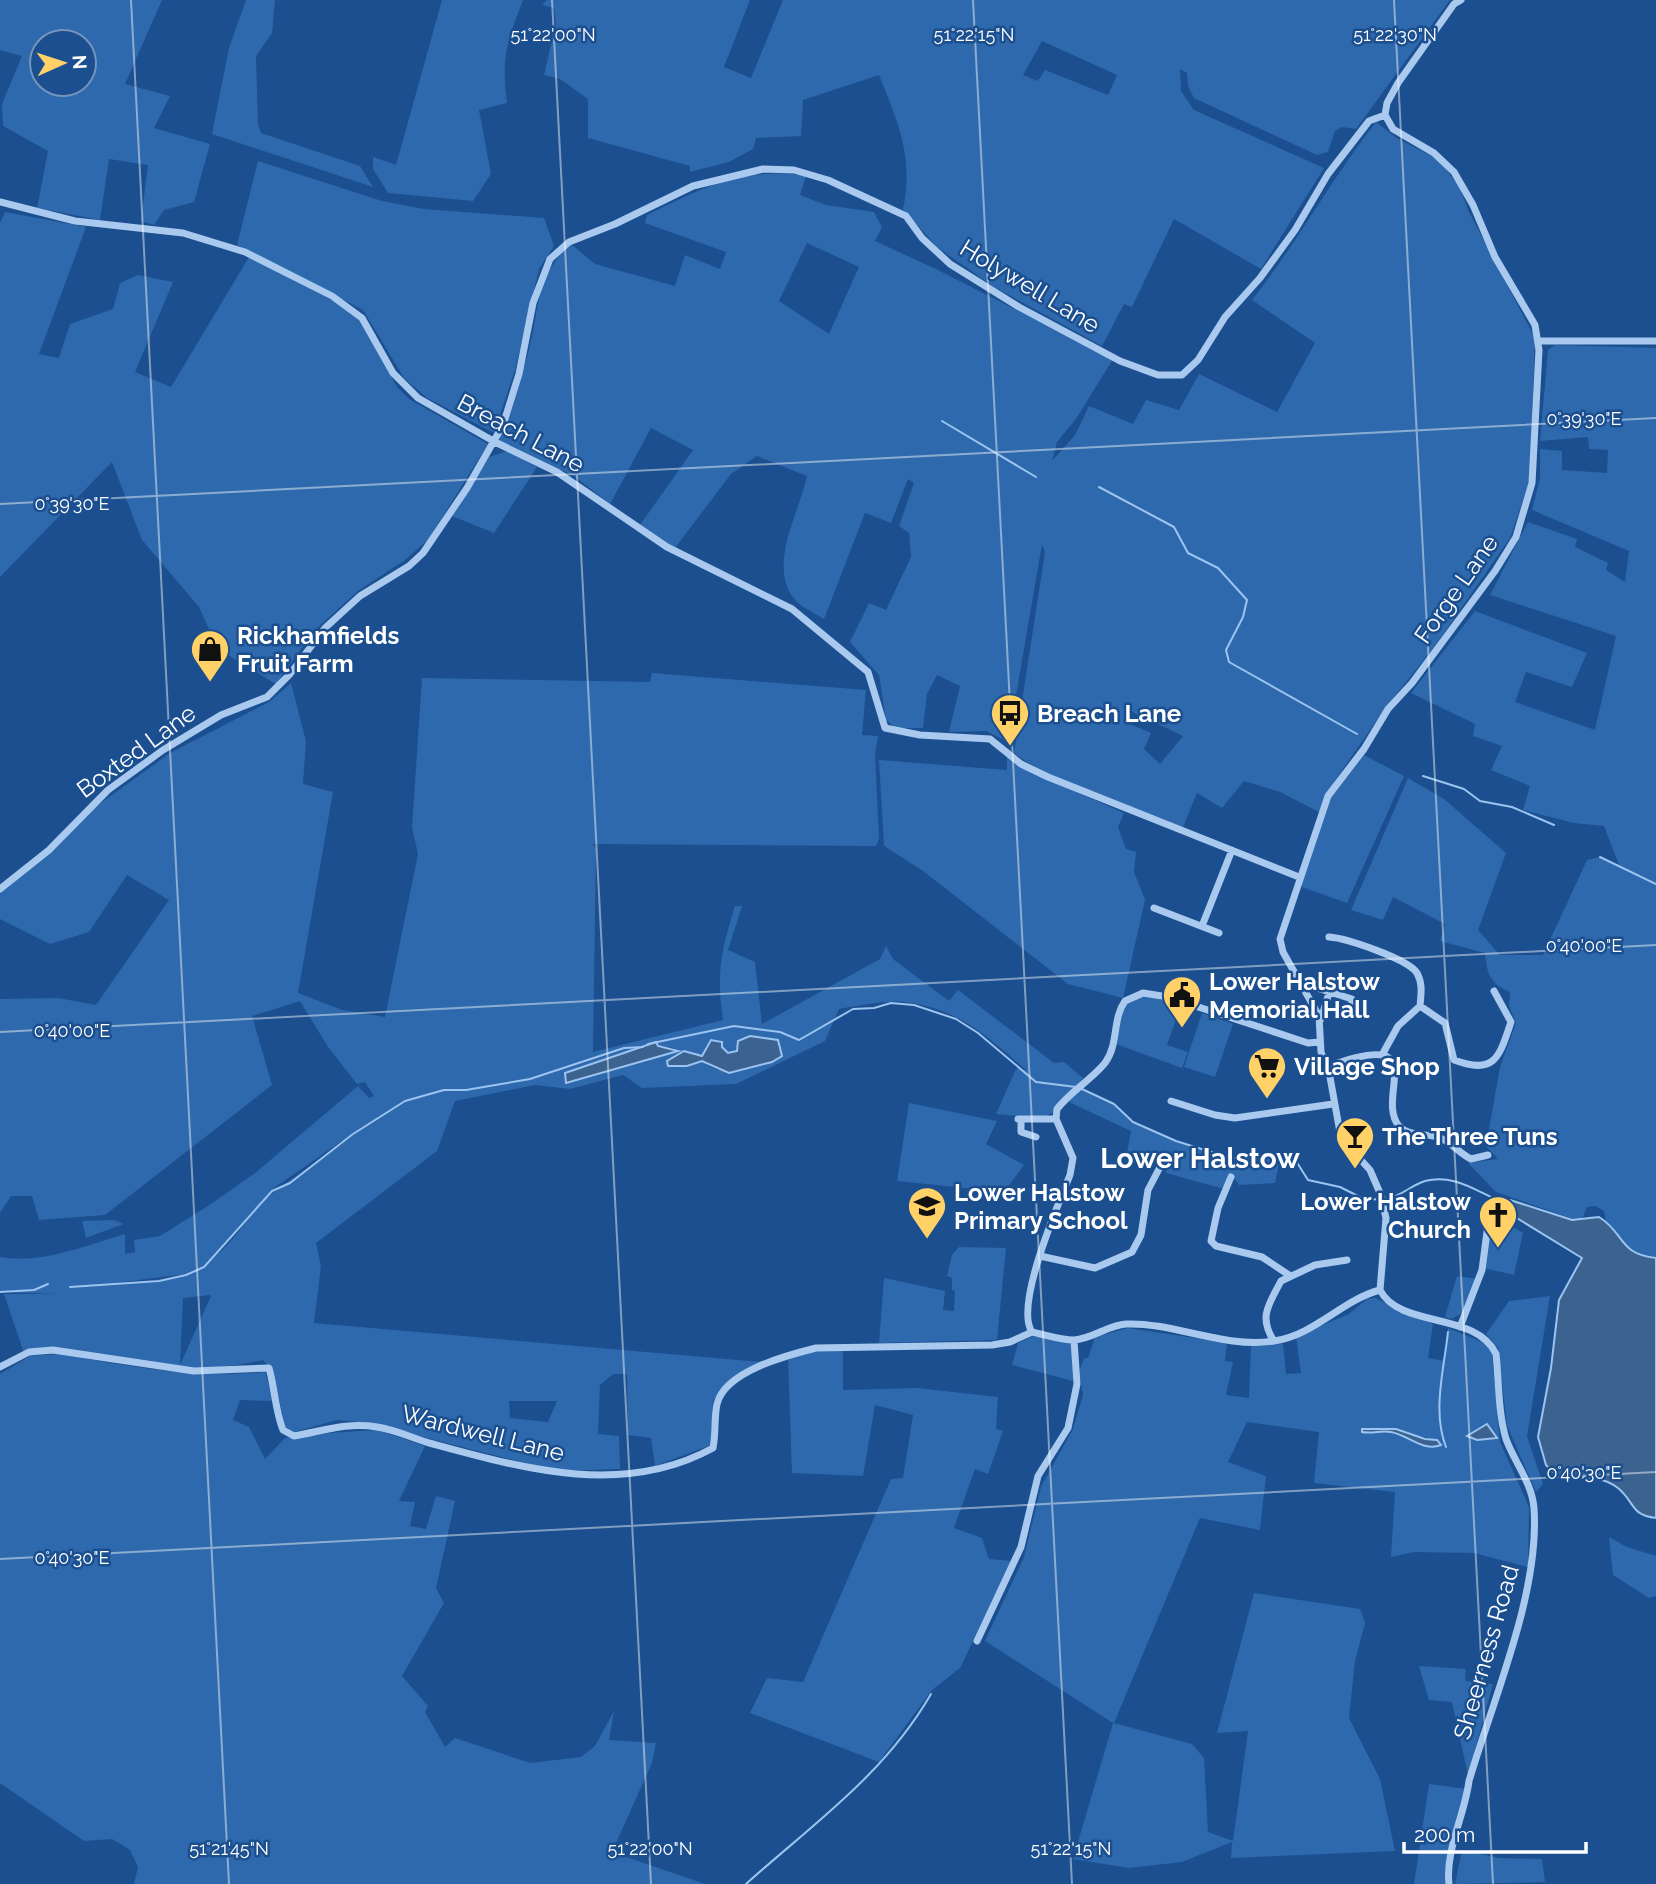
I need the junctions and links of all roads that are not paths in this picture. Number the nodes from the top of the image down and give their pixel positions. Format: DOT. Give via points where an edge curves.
graph roads {
  1 [pos="1461,0"];
  2 [pos="1385,115"];
  3 [pos="0,202"];
  4 [pos="1539,341"];
  5 [pos="1656,341"];
  6 [pos="495,442"];
  7 [pos="1232,849"];
  8 [pos="1299,877"];
  9 [pos="0,888"];
  10 [pos="1154,908"];
  11 [pos="1202,926"];
  12 [pos="1220,933"];
  13 [pos="1329,937"];
  14 [pos="1304,984"];
  15 [pos="1494,991"];
  16 [pos="1329,993"];
  17 [pos="1420,1006"];
  18 [pos="1351,1007"];
  19 [pos="1320,1023"];
  20 [pos="1320,1042"];
  21 [pos="1382,1055"];
  22 [pos="1327,1067"];
  23 [pos="1171,1101"];
  24 [pos="1333,1104"];
  25 [pos="1056,1119"];
  26 [pos="1036,1137"];
  27 [pos="1488,1155"];
  28 [pos="1158,1168"];
  29 [pos="1231,1177"];
  30 [pos="1490,1209"];
  31 [pos="1040,1256"];
  32 [pos="1347,1260"];
  33 [pos="1289,1275"];
  34 [pos="1380,1290"];
  35 [pos="1460,1327"];
  36 [pos="1032,1332"];
  37 [pos="1275,1341"];
  38 [pos="1075,1344"];
  39 [pos="0,1367"];
  40 [pos="977,1641"];
  41 [pos="1449,1884"];
  1 -- 2 [label="street" via="1398,83"];
  2 -- 4 [label="street, Forge Lane" via="1395,131 1444,161 1462,183"];
  2 -- 6 [label="street, Holywell Lane" via="1371,118 1363,128 1328,174 1296,230 1182,375 1158,375 1130,365 1019,307 950,264 906,216 802,172 763,169 693,186 556,251 542,273 519,374"];
  3 -- 6 [label="street, Breach Lane" via="75,222 183,233 245,252 351,307 404,387"];
  4 -- 5 [label="street"];
  4 -- 8 [label="street, Forge Lane" via="1534,474 1516,537 1467,612 1388,709 1328,796"];
  6 -- 7 [label="street, Breach Lane" via="557,472 667,547 792,609 868,672 885,728 990,739 1021,764 1048,777"];
  6 -- 9 [label="street, Boxted Lane" via="423,552 360,596 325,628 267,697 215,719 163,750 108,790 49,850"];
  7 -- 8 [label="street, Breach Lane"];
  7 -- 11 [label="street"];
  8 -- 14 [label="street, Forge Lane" via="1280,941"];
  10 -- 11 [label="street"];
  11 -- 12 [label="street"];
  13 -- 17 [label="street" via="1355,942 1415,970 1421,982"];
  14 -- 16 [label="street"];
  14 -- 19 [label="street, Forge Lane"];
  15 -- 17 [label="street" via="1511,1022 1494,1062 1485,1067 1454,1060 1445,1023"];
  16 -- 18 [label="street" via="1352,999"];
  16 -- 19 [label="street"];
  17 -- 21 [label="street" via="1398,1026"];
  19 -- 20 [label="street"];
  20 -- 22 [label="street"];
  20 -- 25 [label="street" via="1308,1043 1173,998 1141,993 1122,1004 1115,1041 1105,1062 1057,1109"];
  21 -- 22 [label="street" via="1366,1054"];
  21 -- 27 [label="street" via="1396,1075 1393,1109 1398,1125 1406,1132 1441,1138 1471,1160"];
  22 -- 24 [label="street"];
  23 -- 24 [label="street" via="1235,1118"];
  24 -- 34 [label="street" via="1341,1138 1370,1170 1384,1206"];
  25 -- 26 [label="street" via="1019,1120 1021,1132"];
  25 -- 31 [label="street" via="1073,1158"];
  28 -- 31 [label="street" via="1132,1252 1095,1268"];
  29 -- 33 [label="street" via="1218,1208 1212,1241 1262,1257"];
  30 -- 35 [label="street" via="1482,1270"];
  31 -- 36 [label="street" via="1027,1309"];
  32 -- 33 [label="street" via="1323,1262"];
  33 -- 37 [label="street" via="1281,1280 1266,1314 1265,1327"];
  34 -- 35 [label="street, Sheerness Road" via="1401,1307"];
  34 -- 37 [label="street" via="1360,1297 1317,1325"];
  35 -- 41 [label="street, Sheerness Road" via="1486,1339 1496,1354 1505,1436 1534,1508 1533,1556 1512,1644 1469,1781"];
  36 -- 38 [label="street"];
  36 -- 39 [label="street, Wardwell Lane" via="992,1345 816,1348 793,1354 746,1372 723,1392 713,1448 636,1474 575,1476 495,1460 377,1426 325,1427 294,1436 283,1430 277,1415 269,1368 194,1371 53,1350 29,1352"];
  37 -- 38 [label="street" via="1215,1339 1125,1324"];
  38 -- 40 [label="street" via="1077,1384 1068,1428 1038,1476 1021,1546"];
}
